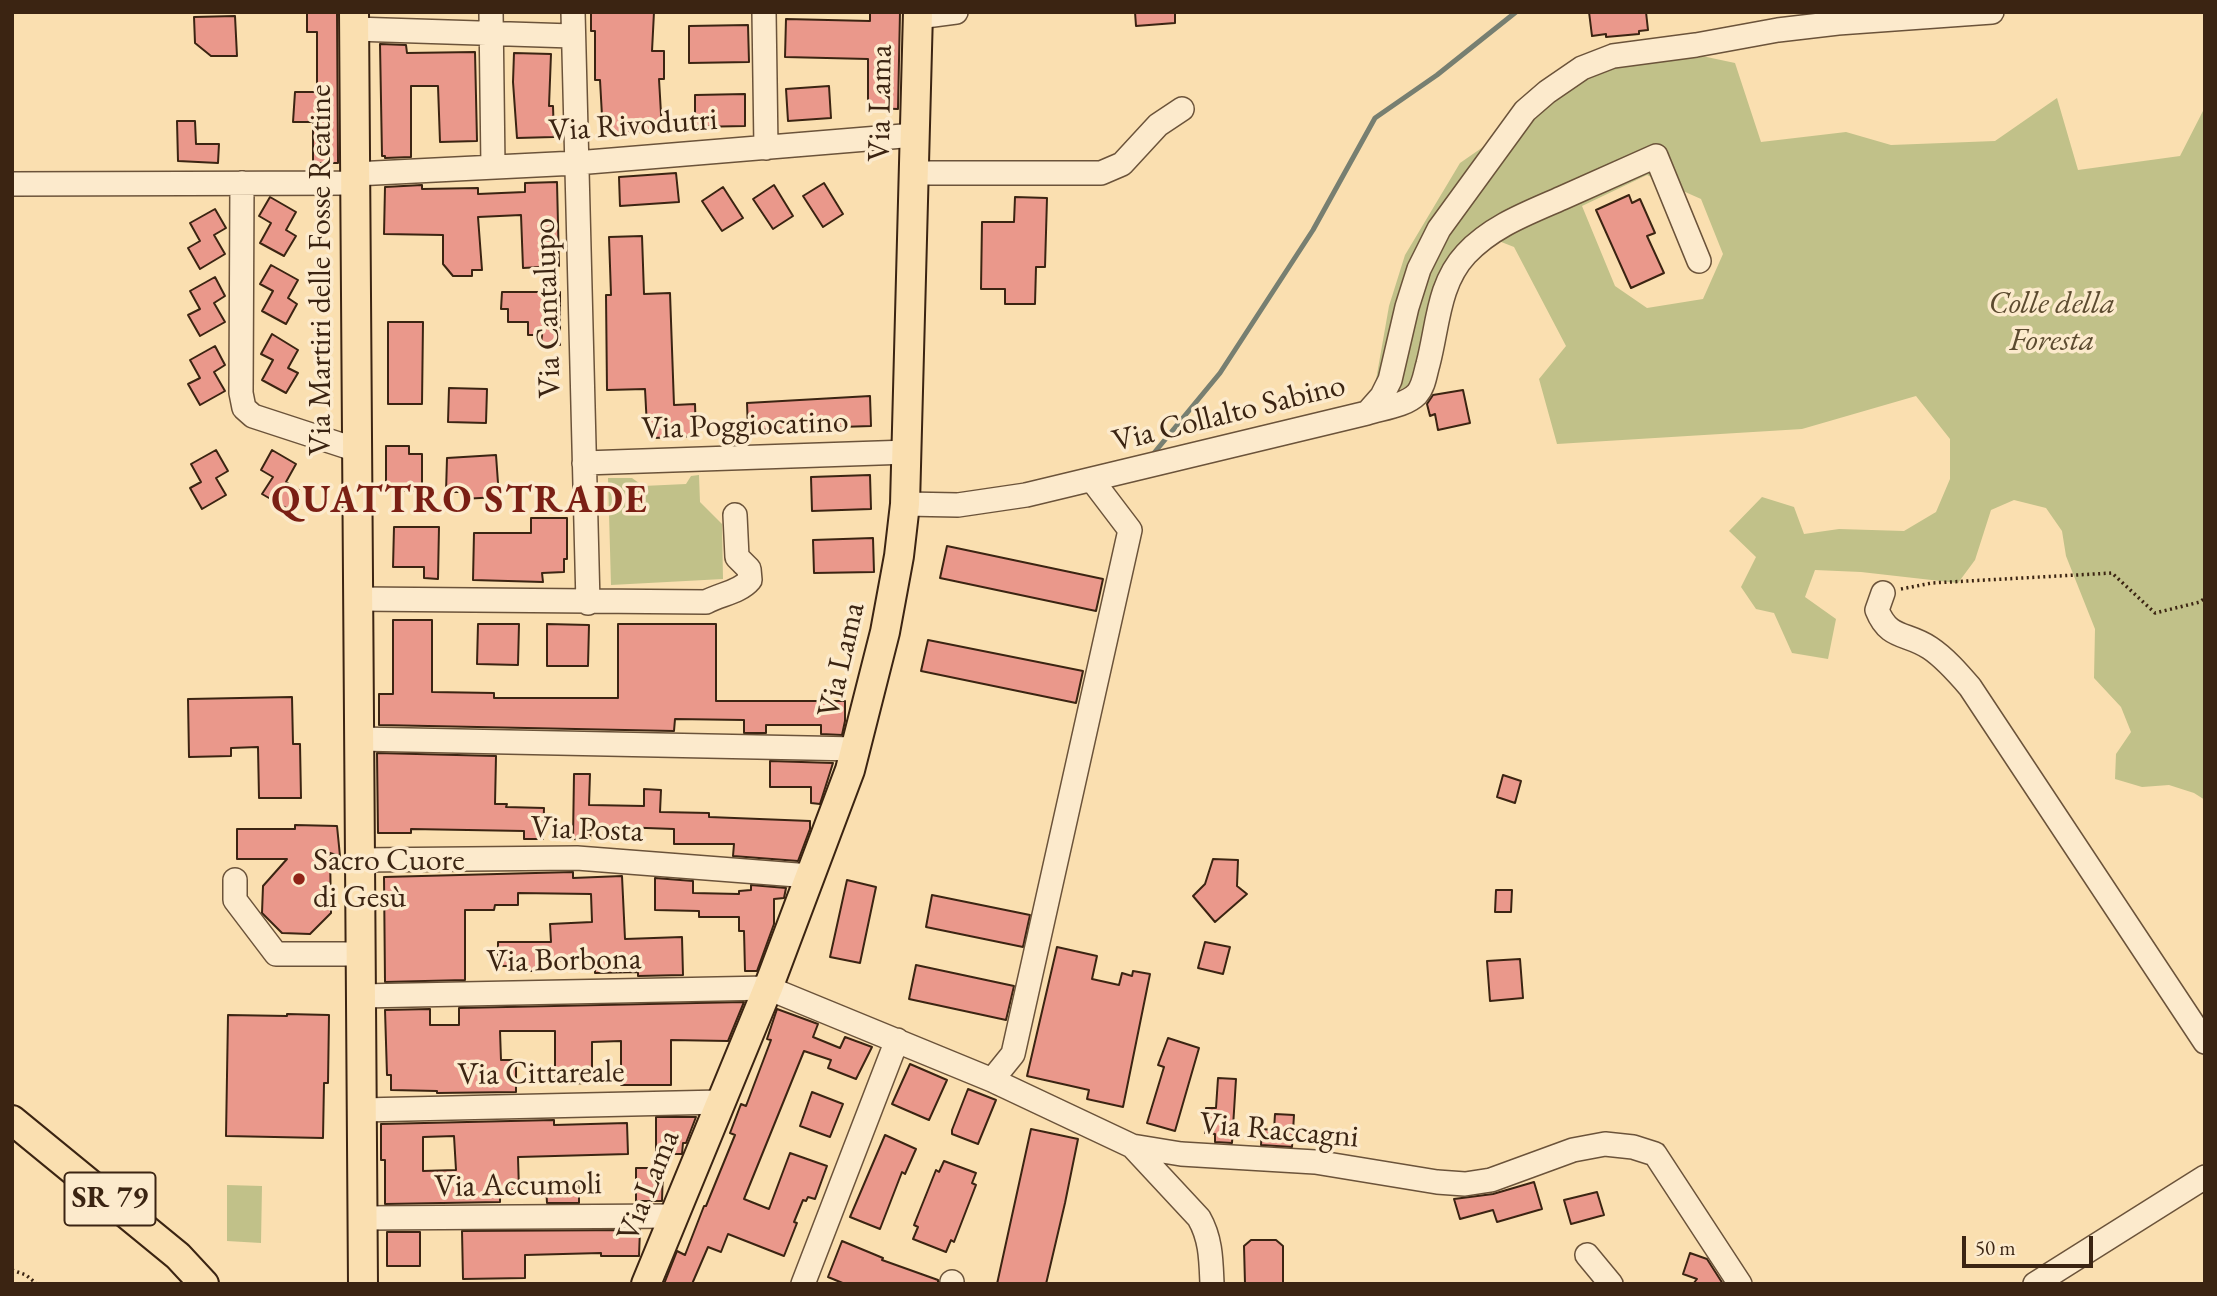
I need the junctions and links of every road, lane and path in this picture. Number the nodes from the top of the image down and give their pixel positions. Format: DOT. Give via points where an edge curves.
graph roads {
  1 [pos="573,12"];
  2 [pos="764,12"];
  3 [pos="956,12"];
  4 [pos="1992,12"];
  5 [pos="918,14"];
  6 [pos="354,21"];
  7 [pos="491,23"];
  8 [pos="572,36"];
  9 [pos="1182,109"];
  10 [pos="915,135"];
  11 [pos="766,148"];
  12 [pos="576,163"];
  13 [pos="493,167"];
  14 [pos="914,173"];
  15 [pos="355,178"];
  16 [pos="242,183"];
  17 [pos="12,184"];
  18 [pos="1699,261"];
  19 [pos="1367,413"];
  20 [pos="357,450"];
  21 [pos="908,452"];
  22 [pos="584,463"];
  23 [pos="1092,481"];
  24 [pos="905,504"];
  25 [pos="735,515"];
  26 [pos="1884,593"];
  27 [pos="2205,598"];
  28 [pos="358,599"];
  29 [pos="589,603"];
  30 [pos="359,739"];
  31 [pos="857,749"];
  32 [pos="360,860"];
  33 [pos="810,876"];
  34 [pos="236,880"];
  35 [pos="361,954"];
  36 [pos="768,988"];
  37 [pos="361,996"];
  38 [pos="897,1040"];
  39 [pos="2205,1042"];
  40 [pos="992,1080"];
  41 [pos="721,1101"];
  42 [pos="362,1110"];
  43 [pos="12,1119"];
  44 [pos="1132,1146"];
  45 [pos="2205,1177"];
  46 [pos="674,1216"];
  47 [pos="363,1219"];
  48 [pos="1587,1255"];
  49 [pos="12,1270"];
  50 [pos="37,1284"];
  51 [pos="204,1284"];
  52 [pos="363,1284"];
  53 [pos="646,1284"];
  54 [pos="803,1284"];
  55 [pos="1212,1284"];
  56 [pos="1611,1284"];
  57 [pos="1740,1284"];
  58 [pos="2035,1284"];
  1 -- 8 [label="street, Via Cantalupo"];
  2 -- 11 [label="street"];
  3 -- 5 [label="street"];
  4 -- 19 [label="street, Via Collalto Sabino" via="1778,30 1613,56 1583,68 1525,110 1439,229 1419,269 1390,380"];
  5 -- 10 [label="main road, Via Lama"];
  6 -- 7 [label="street"];
  6 -- 15 [label="main road, Via Martiri delle Fosse Reatine"];
  7 -- 8 [label="street"];
  7 -- 13 [label="street"];
  8 -- 12 [label="street, Via Cantalupo"];
  9 -- 14 [label="street" via="1158,125 1122,164 1101,173"];
  10 -- 11 [label="street, Via Rivodutri"];
  10 -- 14 [label="main road, Via Lama"];
  11 -- 12 [label="street, Via Rivodutri"];
  12 -- 13 [label="street, Via Rivodutri"];
  12 -- 22 [label="street, Via Cantalupo"];
  13 -- 15 [label="street, Via Rivodutri"];
  14 -- 21 [label="main road, Via Lama"];
  15 -- 16 [label="street, Via Rivodutri"];
  15 -- 20 [label="main road, Via Martiri delle Fosse Reatine"];
  16 -- 17 [label="street, Via Rivodutri"];
  16 -- 20 [label="street" via="244,408 253,416"];
  18 -- 19 [label="street" via="1656,156 1507,222 1476,243 1448,280 1422,387 1404,402"];
  19 -- 23 [label="street, Via Collalto Sabino"];
  20 -- 28 [label="main road, Via Martiri delle Fosse Reatine"];
  21 -- 22 [label="street, Via Poggiocatino"];
  21 -- 24 [label="main road, Via Lama"];
  22 -- 29 [label="street, Via Cantalupo"];
  23 -- 24 [label="street, Via Collalto Sabino" via="958,505"];
  23 -- 40 [label="street" via="1130,530 1013,1054"];
  24 -- 31 [label="main road, Via Lama" via="894,587"];
  25 -- 29 [label="street" via="737,557 749,569 750,580 742,589 706,602"];
  26 -- 27 [label="path" via="1932,583 2112,573 2155,613"];
  26 -- 39 [label="street" via="1877,610 1883,625 1929,647 1970,687"];
  28 -- 29 [label="street"];
  28 -- 30 [label="main road, Via Martiri delle Fosse Reatine"];
  30 -- 31 [label="street"];
  30 -- 32 [label="main road, Via Martiri delle Fosse Reatine"];
  31 -- 33 [label="main road, Via Lama"];
  32 -- 33 [label="street, Via Posta" via="577,858"];
  32 -- 35 [label="main road, Via Martiri delle Fosse Reatine"];
  33 -- 36 [label="main road, Via Lama"];
  34 -- 35 [label="street" via="235,900 276,954"];
  35 -- 37 [label="main road, Via Martiri delle Fosse Reatine"];
  36 -- 37 [label="street, Via Borbona"];
  36 -- 38 [label="street, Via Raccagni"];
  36 -- 41 [label="main road, Via Lama"];
  37 -- 42 [label="main road, Via Martiri delle Fosse Reatine"];
  38 -- 40 [label="street, Via Raccagni"];
  38 -- 54 [label="street"];
  40 -- 44 [label="street, Via Raccagni"];
  41 -- 42 [label="street, Via Cittareale"];
  41 -- 46 [label="main road, Via Lama"];
  42 -- 47 [label="main road, Via Martiri delle Fosse Reatine"];
  43 -- 51 [label="main road, SR 79" via="178,1256"];
  44 -- 55 [label="street" via="1203,1225 1211,1251"];
  44 -- 57 [label="street, Via Raccagni" via="1181,1154 1315,1162 1465,1184 1491,1180 1573,1150 1605,1144 1633,1147 1655,1154"];
  45 -- 58 [label="street"];
  46 -- 47 [label="street, Via Accumoli"];
  46 -- 53 [label="main road, Via Lama"];
  47 -- 52 [label="main road, Via Martiri delle Fosse Reatine"];
  48 -- 56 [label="street"];
  49 -- 50 [label="path"];
}
